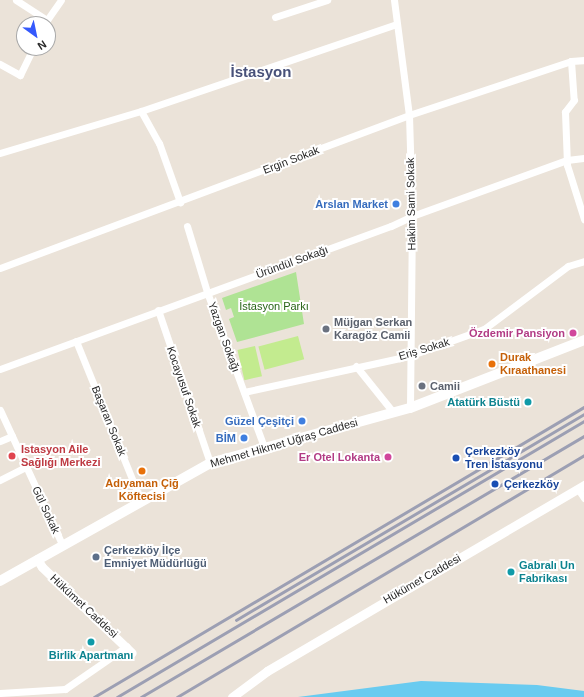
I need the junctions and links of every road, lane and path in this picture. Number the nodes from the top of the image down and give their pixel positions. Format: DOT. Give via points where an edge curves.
graph roads {
  1 [pos="16,0"];
  2 [pos="61,0"];
  3 [pos="327,0"];
  4 [pos="394,0"];
  5 [pos="38,16"];
  6 [pos="50,16"];
  7 [pos="275,17"];
  8 [pos="397,24"];
  9 [pos="29,56"];
  10 [pos="584,60"];
  11 [pos="571,61"];
  12 [pos="0,64"];
  13 [pos="141,111"];
  14 [pos="409,115"];
  15 [pos="0,153"];
  16 [pos="584,158"];
  17 [pos="567,160"];
  18 [pos="180,202"];
  19 [pos="412,216"];
  20 [pos="584,219"];
  21 [pos="187,226"];
  22 [pos="584,261"];
  23 [pos="0,268"];
  24 [pos="207,292"];
  25 [pos="158,310"];
  26 [pos="584,340"];
  27 [pos="76,341"];
  28 [pos="409,356"];
  29 [pos="356,366"];
  30 [pos="0,370"];
  31 [pos="244,392"];
  32 [pos="410,408"];
  33 [pos="0,410"];
  34 [pos="394,412"];
  35 [pos="12,436"];
  36 [pos="0,441"];
  37 [pos="264,447"];
  38 [pos="210,463"];
  39 [pos="26,467"];
  40 [pos="0,480"];
  41 [pos="581,487"];
  42 [pos="584,498"];
  43 [pos="141,500"];
  44 [pos="62,544"];
  45 [pos="37,559"];
  46 [pos="0,581"];
  47 [pos="130,649"];
  48 [pos="0,693"];
  49 [pos="232,697"];
  1 -- 5 [label="street"];
  2 -- 6 [label="street"];
  3 -- 7 [label="street"];
  4 -- 8 [label="street, Hakim Sami Sokak"];
  8 -- 13 [label="street"];
  8 -- 14 [label="street, Hakim Sami Sokak"];
  9 -- 12 [label="street" via="20,75"];
  10 -- 11 [label="street, Ergin Sokak"];
  11 -- 14 [label="street, Ergin Sokak"];
  11 -- 17 [label="street" via="574,100 565,112"];
  13 -- 15 [label="street"];
  13 -- 18 [label="street" via="159,143"];
  14 -- 18 [label="street, Ergin Sokak"];
  14 -- 19 [label="street, Hakim Sami Sokak"];
  16 -- 17 [label="street, Üründül Sokağı"];
  17 -- 19 [label="street, Üründül Sokağı"];
  17 -- 20 [label="street"];
  18 -- 23 [label="street, Ergin Sokak"];
  19 -- 24 [label="street, Üründül Sokağı" via="391,226"];
  19 -- 28 [label="street, Hakim Sami Sokak"];
  21 -- 24 [label="street, Yazgan Sokağı"];
  22 -- 28 [label="street, Eriş Sokak" via="568,266 484,329"];
  24 -- 25 [label="street, Üründül Sokağı"];
  24 -- 31 [label="street, Yazgan Sokağı"];
  25 -- 27 [label="street, Üründül Sokağı"];
  25 -- 38 [label="street, Kocayusuf Sokak"];
  26 -- 32 [label="main road, Mehmet Hikmet Uğraş Caddesi"];
  27 -- 30 [label="street, Üründül Sokağı"];
  27 -- 43 [label="street, Başaran Sokak"];
  28 -- 29 [label="street, Eriş Sokak"];
  28 -- 32 [label="street, Hakim Sami Sokak"];
  29 -- 31 [label="street, Eriş Sokak"];
  29 -- 34 [label="street"];
  31 -- 37 [label="street, Yazgan Sokağı"];
  32 -- 34 [label="main road, Mehmet Hikmet Uğraş Caddesi"];
  33 -- 35 [label="street, Gül Sokak"];
  34 -- 37 [label="main road, Mehmet Hikmet Uğraş Caddesi"];
  35 -- 36 [label="street"];
  35 -- 39 [label="street, Gül Sokak"];
  37 -- 38 [label="main road, Mehmet Hikmet Uğraş Caddesi"];
  38 -- 43 [label="main road, Mehmet Hikmet Uğraş Caddesi"];
  39 -- 40 [label="street"];
  39 -- 44 [label="street, Gül Sokak"];
  41 -- 42 [label="street"];
  41 -- 49 [label="street, Hükümet Caddesi" via="262,674"];
  43 -- 44 [label="main road, Mehmet Hikmet Uğraş Caddesi"];
  44 -- 45 [label="main road, Mehmet Hikmet Uğraş Caddesi"];
  45 -- 46 [label="main road, Mehmet Hikmet Uğraş Caddesi"];
  45 -- 47 [label="street, Hükümet Caddesi" via="42,567"];
  47 -- 48 [label="street" via="65,689"];
}
